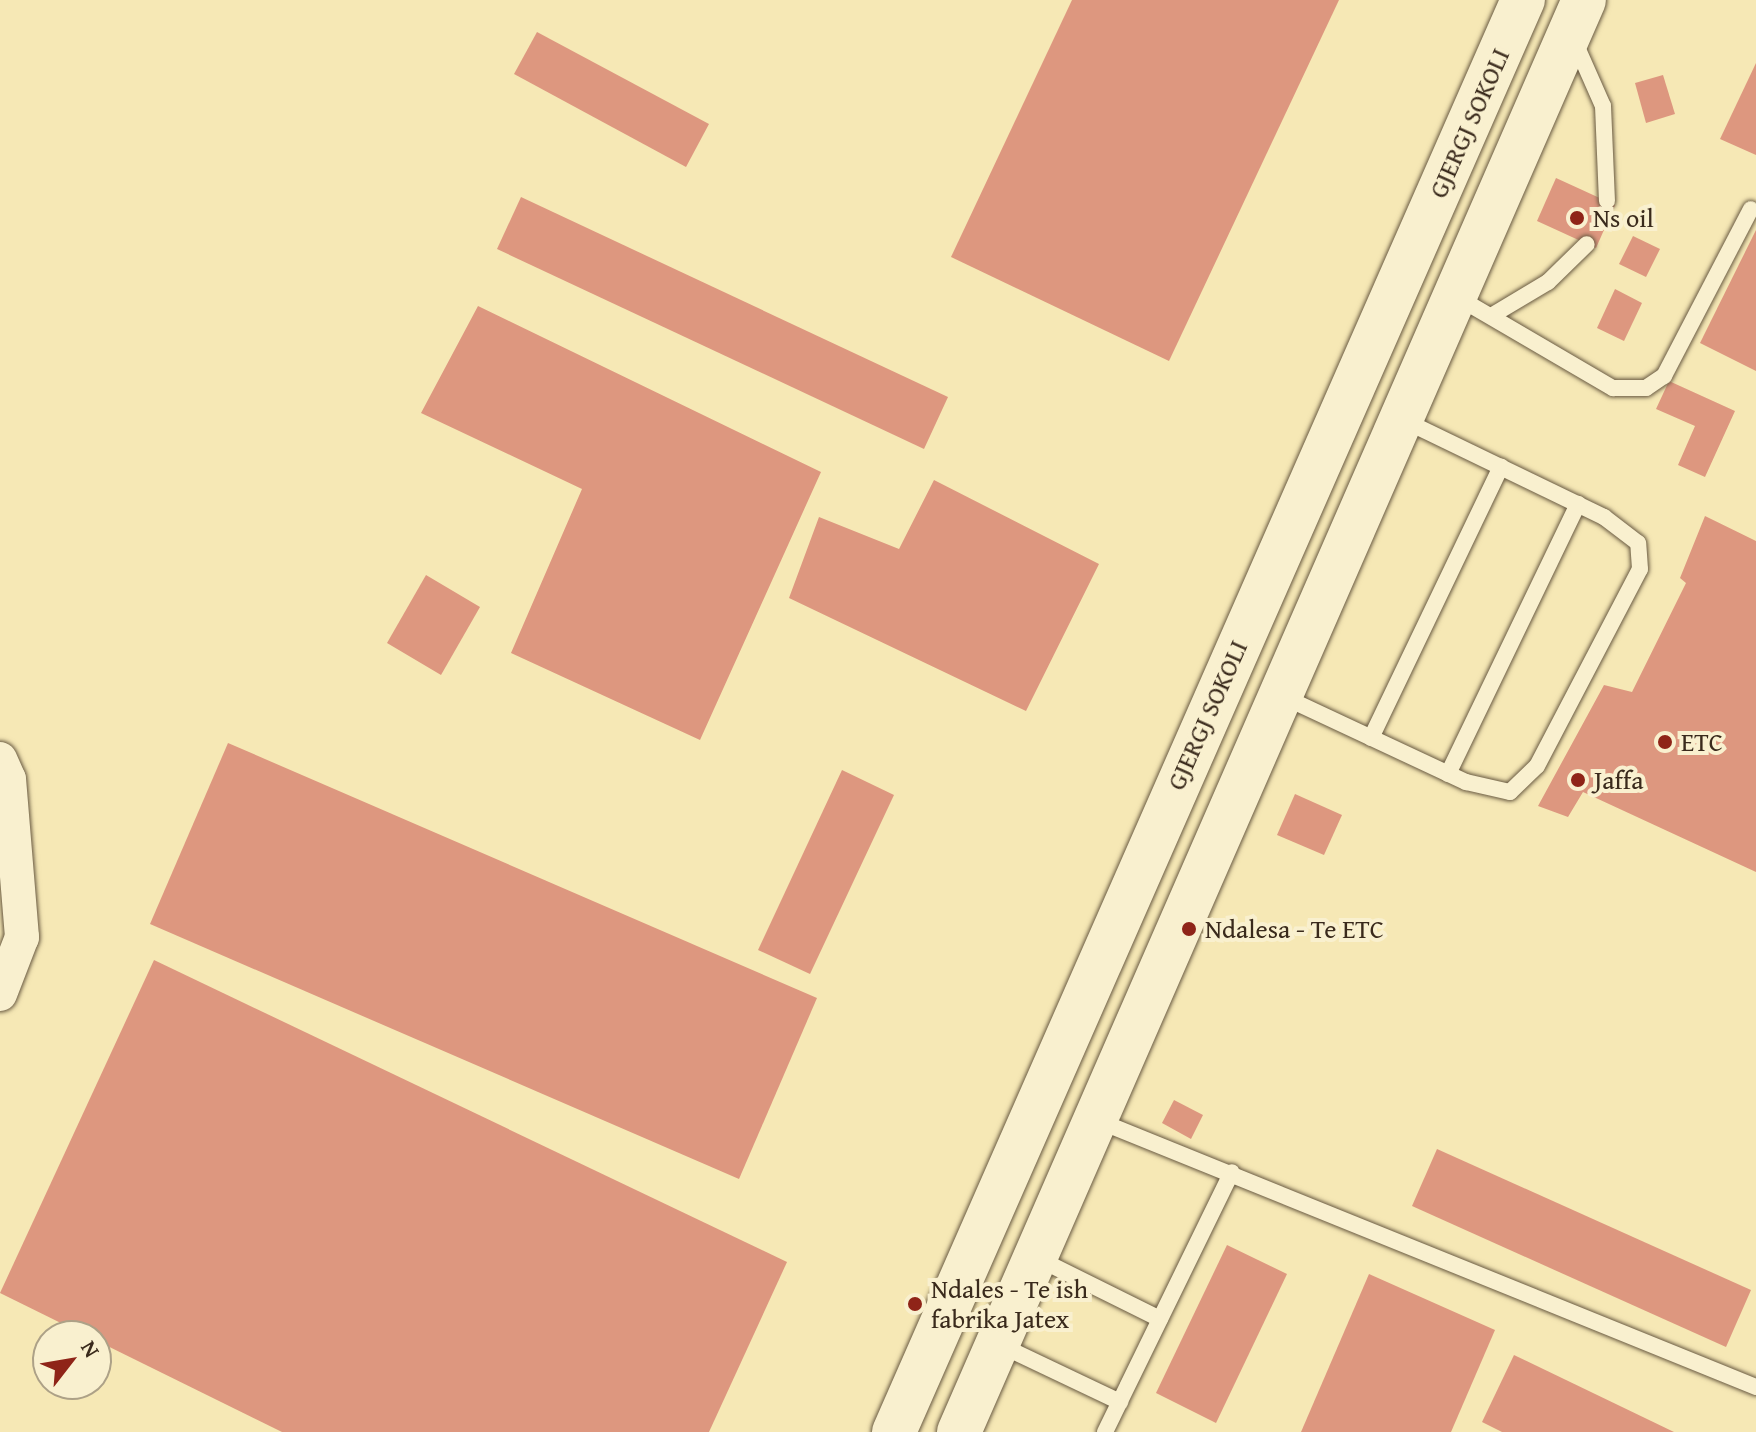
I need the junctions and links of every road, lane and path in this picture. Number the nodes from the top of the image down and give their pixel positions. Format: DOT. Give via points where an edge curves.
graph roads {
  1 [pos="1523,0"];
  2 [pos="1577,17"];
  3 [pos="1607,201"];
  4 [pos="1751,209"];
  5 [pos="1587,244"];
  6 [pos="1473,306"];
  7 [pos="1403,420"];
  8 [pos="1501,467"];
  9 [pos="1578,504"];
  10 [pos="1282,696"];
  11 [pos="1371,738"];
  12 [pos="0,759"];
  13 [pos="1448,774"];
  14 [pos="0,994"];
  15 [pos="1099,1121"];
  16 [pos="1232,1172"];
  17 [pos="1037,1258"];
  18 [pos="1160,1319"];
  19 [pos="998,1344"];
  20 [pos="1756,1387"];
  21 [pos="1120,1402"];
  22 [pos="894,1432"];
  23 [pos="959,1432"];
  24 [pos="1105,1432"];
  1 -- 22 [label="main road, GJERGJ SOKOLI"];
  2 -- 3 [label="lane" via="1603,106"];
  2 -- 6 [label="main road"];
  4 -- 6 [label="lane" via="1664,376 1646,388 1613,388"];
  5 -- 6 [label="lane" via="1548,282"];
  6 -- 7 [label="main road"];
  7 -- 8 [label="lane"];
  7 -- 10 [label="main road"];
  8 -- 9 [label="lane"];
  8 -- 11 [label="lane"];
  9 -- 13 [label="lane"];
  9 -- 13 [label="lane" via="1632,536 1640,569 1527,782 1491,792"];
  10 -- 11 [label="lane"];
  10 -- 15 [label="main road"];
  11 -- 13 [label="lane"];
  12 -- 14 [label="street" via="9,779 22,937"];
  15 -- 16 [label="lane"];
  15 -- 17 [label="main road"];
  16 -- 18 [label="lane"];
  16 -- 20 [label="lane"];
  17 -- 18 [label="lane"];
  17 -- 19 [label="main road"];
  18 -- 21 [label="lane"];
  19 -- 21 [label="lane"];
  19 -- 23 [label="main road"];
  21 -- 24 [label="lane"];
}
